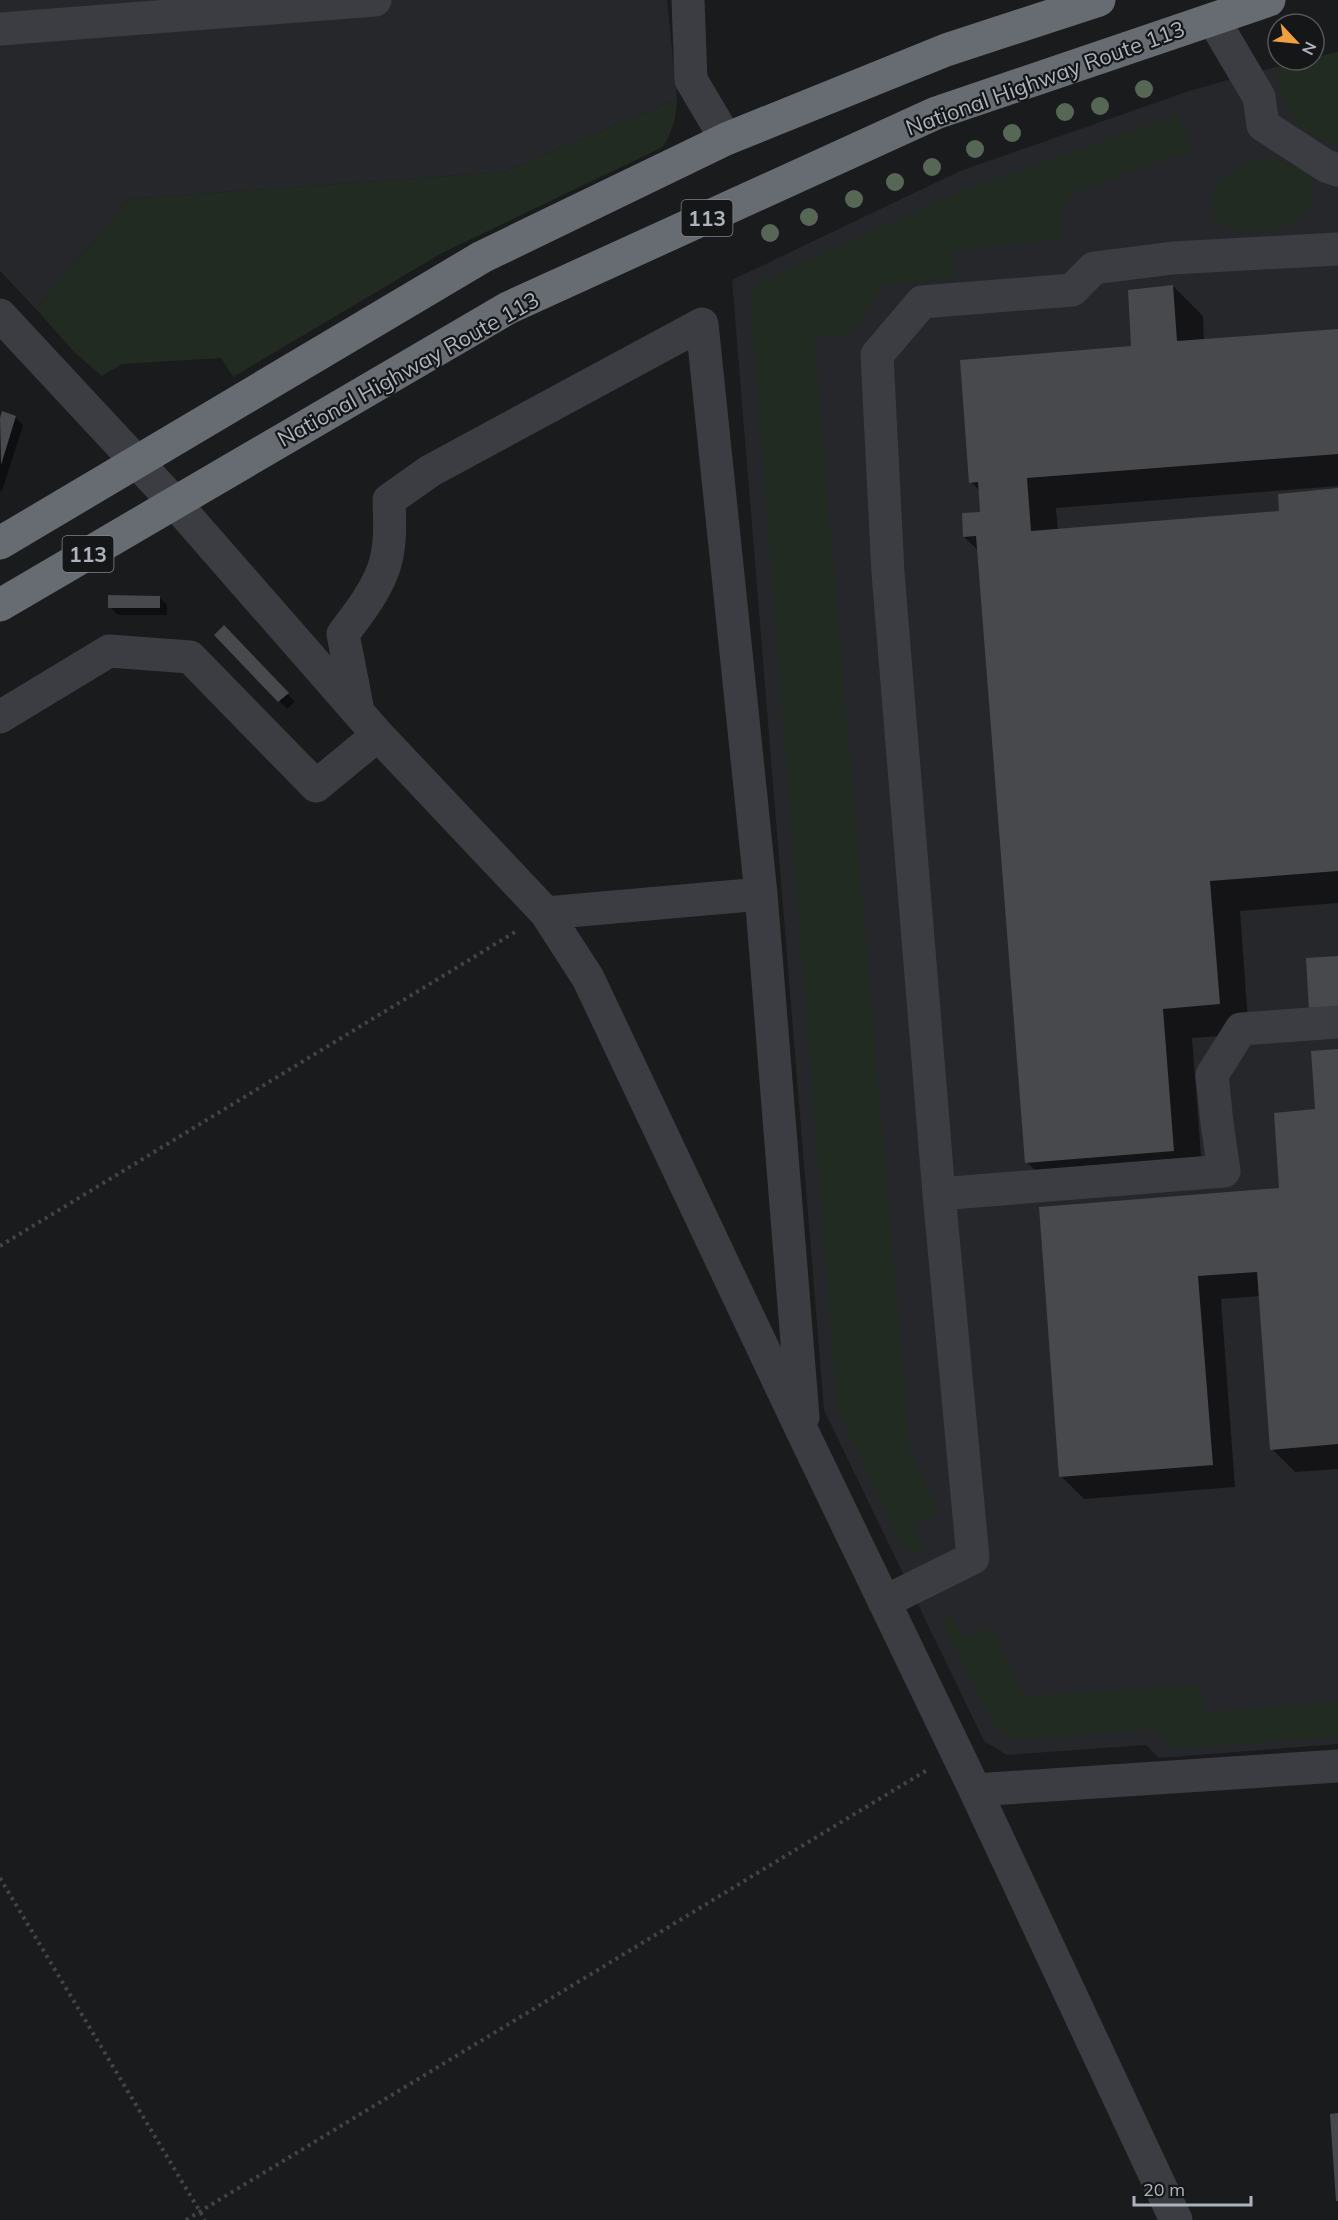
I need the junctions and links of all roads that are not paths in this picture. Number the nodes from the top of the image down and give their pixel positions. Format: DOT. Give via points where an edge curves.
graph roads {
  1 [pos="375,0"];
  2 [pos="688,0"];
  3 [pos="1099,0"];
  4 [pos="1269,0"];
  5 [pos="1214,19"];
  6 [pos="0,29"];
  7 [pos="726,139"];
  8 [pos="1338,170"];
  9 [pos="1338,249"];
  10 [pos="0,315"];
  11 [pos="138,463"];
  12 [pos="175,502"];
  13 [pos="0,543"];
  14 [pos="0,605"];
  15 [pos="0,717"];
  16 [pos="368,724"];
  17 [pos="761,894"];
  18 [pos="546,913"];
  19 [pos="1338,1022"];
  20 [pos="939,1194"];
  21 [pos="805,1437"];
  22 [pos="884,1602"];
  23 [pos="1338,1766"];
  24 [pos="975,1790"];
  25 [pos="1176,2220"];
  1 -- 6 [label="street"];
  2 -- 7 [label="street" via="690,80"];
  3 -- 7 [label="highway, 113" via="946,50"];
  4 -- 5 [label="highway, National Highway Route 113 / 113"];
  5 -- 8 [label="street" via="1259,97 1263,125"];
  5 -- 12 [label="highway, National Highway Route 113 / 113" via="936,113 508,308"];
  7 -- 11 [label="highway, 113" via="482,257"];
  9 -- 20 [label="street" via="1173,258 1094,268 1072,290 922,302 877,355 888,573"];
  10 -- 11 [label="street"];
  11 -- 12 [label="street"];
  11 -- 13 [label="highway, 113"];
  12 -- 14 [label="highway, National Highway Route 113 / 113"];
  12 -- 16 [label="street"];
  15 -- 16 [label="street" via="109,651 190,657 316,786"];
  16 -- 17 [label="street" via="343,634 368,601 384,569 390,533 389,500 430,471 702,324"];
  16 -- 18 [label="street"];
  17 -- 18 [label="street"];
  17 -- 21 [label="street"];
  18 -- 21 [label="street" via="588,978"];
  19 -- 20 [label="street" via="1241,1029 1212,1075 1224,1172"];
  20 -- 22 [label="street" via="973,1558"];
  21 -- 22 [label="street"];
  22 -- 24 [label="street"];
  23 -- 24 [label="street"];
  24 -- 25 [label="street"];
}
